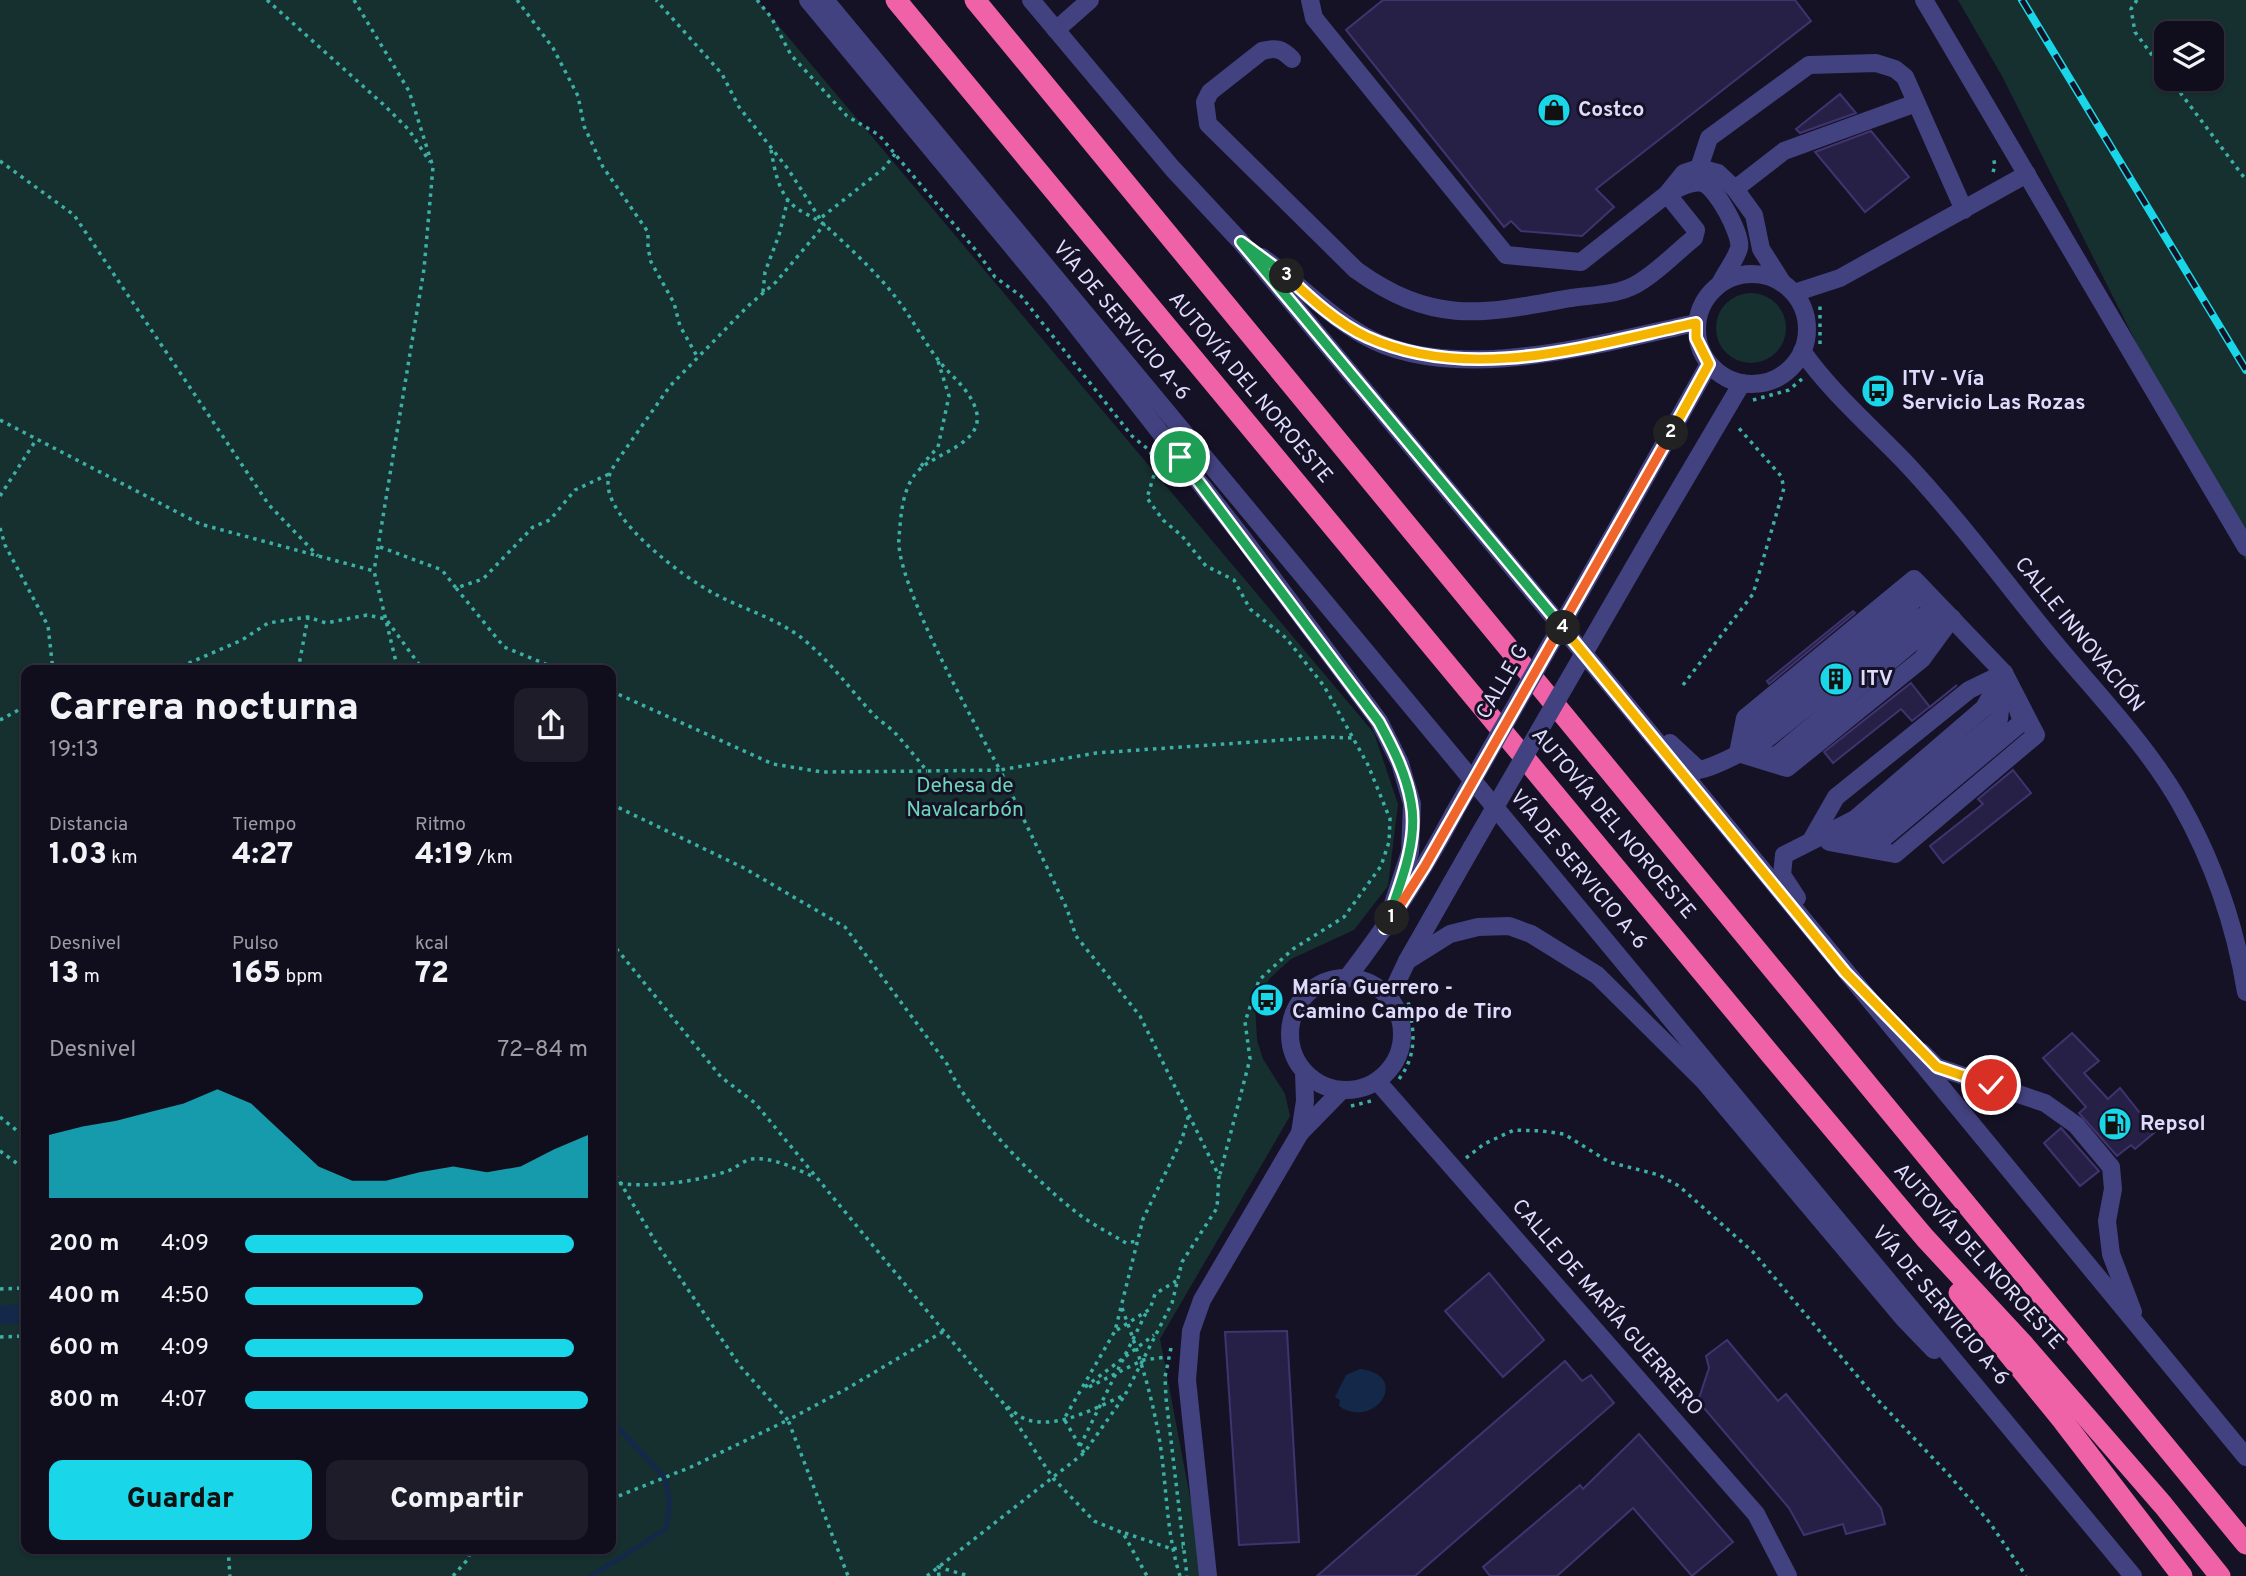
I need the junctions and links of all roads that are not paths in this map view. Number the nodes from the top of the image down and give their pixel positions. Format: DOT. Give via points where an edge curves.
graph roads {
  1 [pos="808,0"];
  2 [pos="825,0"];
  3 [pos="896,0"];
  4 [pos="975,0"];
  5 [pos="1031,0"];
  6 [pos="1090,0"];
  7 [pos="1310,0"];
  8 [pos="1924,0"];
  9 [pos="1056,30"];
  10 [pos="1292,59"];
  11 [pos="1916,103"];
  12 [pos="1699,167"];
  13 [pos="2027,174"];
  14 [pos="1735,189"];
  15 [pos="1667,194"];
  16 [pos="1964,210"];
  17 [pos="1241,242"];
  18 [pos="1840,278"];
  19 [pos="1721,282"];
  20 [pos="1788,288"];
  21 [pos="1812,309"];
  22 [pos="1696,323"];
  23 [pos="1809,352"];
  24 [pos="1709,364"];
  25 [pos="1742,383"];
  26 [pos="2246,547"];
  27 [pos="1952,618"];
  28 [pos="1446,663"];
  29 [pos="2004,673"];
  30 [pos="1616,692"];
  31 [pos="1738,753"];
  32 [pos="1812,839"];
  33 [pos="1385,928"];
  34 [pos="1407,961"];
  35 [pos="1845,972"];
  36 [pos="1347,978"];
  37 [pos="2246,992"];
  38 [pos="1389,999"];
  39 [pos="1304,1072"];
  40 [pos="1377,1080"];
  41 [pos="1342,1090"];
  42 [pos="1300,1133"];
  43 [pos="2138,1325"];
  44 [pos="2063,1421"];
  45 [pos="2025,1444"];
  46 [pos="2246,1457"];
  47 [pos="2246,1544"];
  48 [pos="1208,1576"];
  49 [pos="1787,1576"];
  50 [pos="2133,1576"];
  51 [pos="2182,1576"];
  52 [pos="2203,1576"];
  53 [pos="2220,1576"];
  1 -- 33 [label="street" via="1054,297 1242,537 1379,722 1400,763 1412,804 1410,852"];
  2 -- 45 [label="street, VÍA DE SERVICIO A-6"];
  3 -- 28 [label="highway, AUTOVÍA DEL NOROESTE"];
  4 -- 47 [label="highway, AUTOVÍA DEL NOROESTE"];
  5 -- 9 [label="street"];
  6 -- 9 [label="street"];
  7 -- 15 [label="street" via="1314,18 1506,255 1581,262"];
  8 -- 13 [label="street"];
  9 -- 17 [label="street"];
  10 -- 15 [label="street" via="1283,50 1262,51 1210,92 1205,102 1209,124 1356,270 1401,299 1459,313 1496,312 1634,285 1694,238 1696,230"];
  11 -- 12 [label="street" via="1905,77 1895,69 1876,63 1809,65 1709,138"];
  11 -- 14 [label="street" via="1784,151"];
  11 -- 16 [label="street"];
  12 -- 14 [label="street" via="1718,173"];
  12 -- 15 [label="street" via="1684,173"];
  13 -- 16 [label="street"];
  13 -- 26 [label="street"];
  14 -- 20 [label="street" via="1754,215 1761,250"];
  15 -- 19 [label="street" via="1689,183 1712,188 1739,234 1739,247"];
  16 -- 18 [label="street"];
  17 -- 22 [label="street" via="1320,306 1365,336 1405,352 1465,361 1529,356"];
  17 -- 30 [label="street"];
  18 -- 20 [label="street"];
  18 -- 21 [label="street"];
  19 -- 20 [label="street" via="1751,273 1768,275"];
  19 -- 22 [label="street" via="1700,307"];
  20 -- 21 [label="street"];
  21 -- 23 [label="street" via="1807,323"];
  22 -- 24 [label="street" via="1696,338"];
  23 -- 25 [label="street" via="1771,381"];
  23 -- 37 [label="street, CALLE INNOVACIÓN" via="1841,399 1950,513 2172,792 2219,883 2233,924"];
  24 -- 25 [label="street"];
  24 -- 33 [label="street, CALLE G, bridge"];
  25 -- 34 [label="street, bridge"];
  27 -- 29 [label="street"];
  27 -- 31 [label="street" via="1920,617 1763,741"];
  27 -- 31 [label="street" via="1922,659 1787,768"];
  27 -- 31 [label="street" via="1914,579 1745,718"];
  28 -- 44 [label="highway" via="1460,695"];
  28 -- 53 [label="highway, AUTOVÍA DEL NOROESTE" via="1925,1238 2024,1345"];
  29 -- 32 [label="street" via="1978,701"];
  29 -- 32 [label="street" via="1999,719 1866,831"];
  29 -- 32 [label="street" via="2036,735 1895,854"];
  30 -- 31 [label="street" via="1699,770 1718,766"];
  30 -- 35 [label="street"];
  32 -- 35 [label="street" via="1784,855 1782,875"];
  33 -- 36 [label="street, CALLE G"];
  34 -- 38 [label="street"];
  34 -- 45 [label="street" via="1450,934 1509,926 1531,934 1597,975 1703,1080 1903,1319"];
  35 -- 43 [label="street"];
  35 -- 43 [label="street" via="1937,1067 2045,1103 2076,1125 2110,1167 2110,1254"];
  36 -- 38 [label="street" via="1370,984"];
  36 -- 39 [label="street" via="1314,988 1293,1015 1290,1045"];
  38 -- 40 [label="street" via="1399,1017 1401,1045 1396,1059"];
  39 -- 41 [label="street" via="1316,1082"];
  39 -- 42 [label="street"];
  40 -- 41 [label="street"];
  40 -- 49 [label="street, CALLE DE MARÍA GUERRERO" via="1756,1514"];
  41 -- 42 [label="street"];
  42 -- 48 [label="street" via="1202,1300 1191,1331 1187,1380"];
  43 -- 46 [label="street"];
  44 -- 51 [label="highway"];
  44 -- 52 [label="highway" via="2112,1468"];
  45 -- 50 [label="street, VÍA DE SERVICIO A-6"];
}
